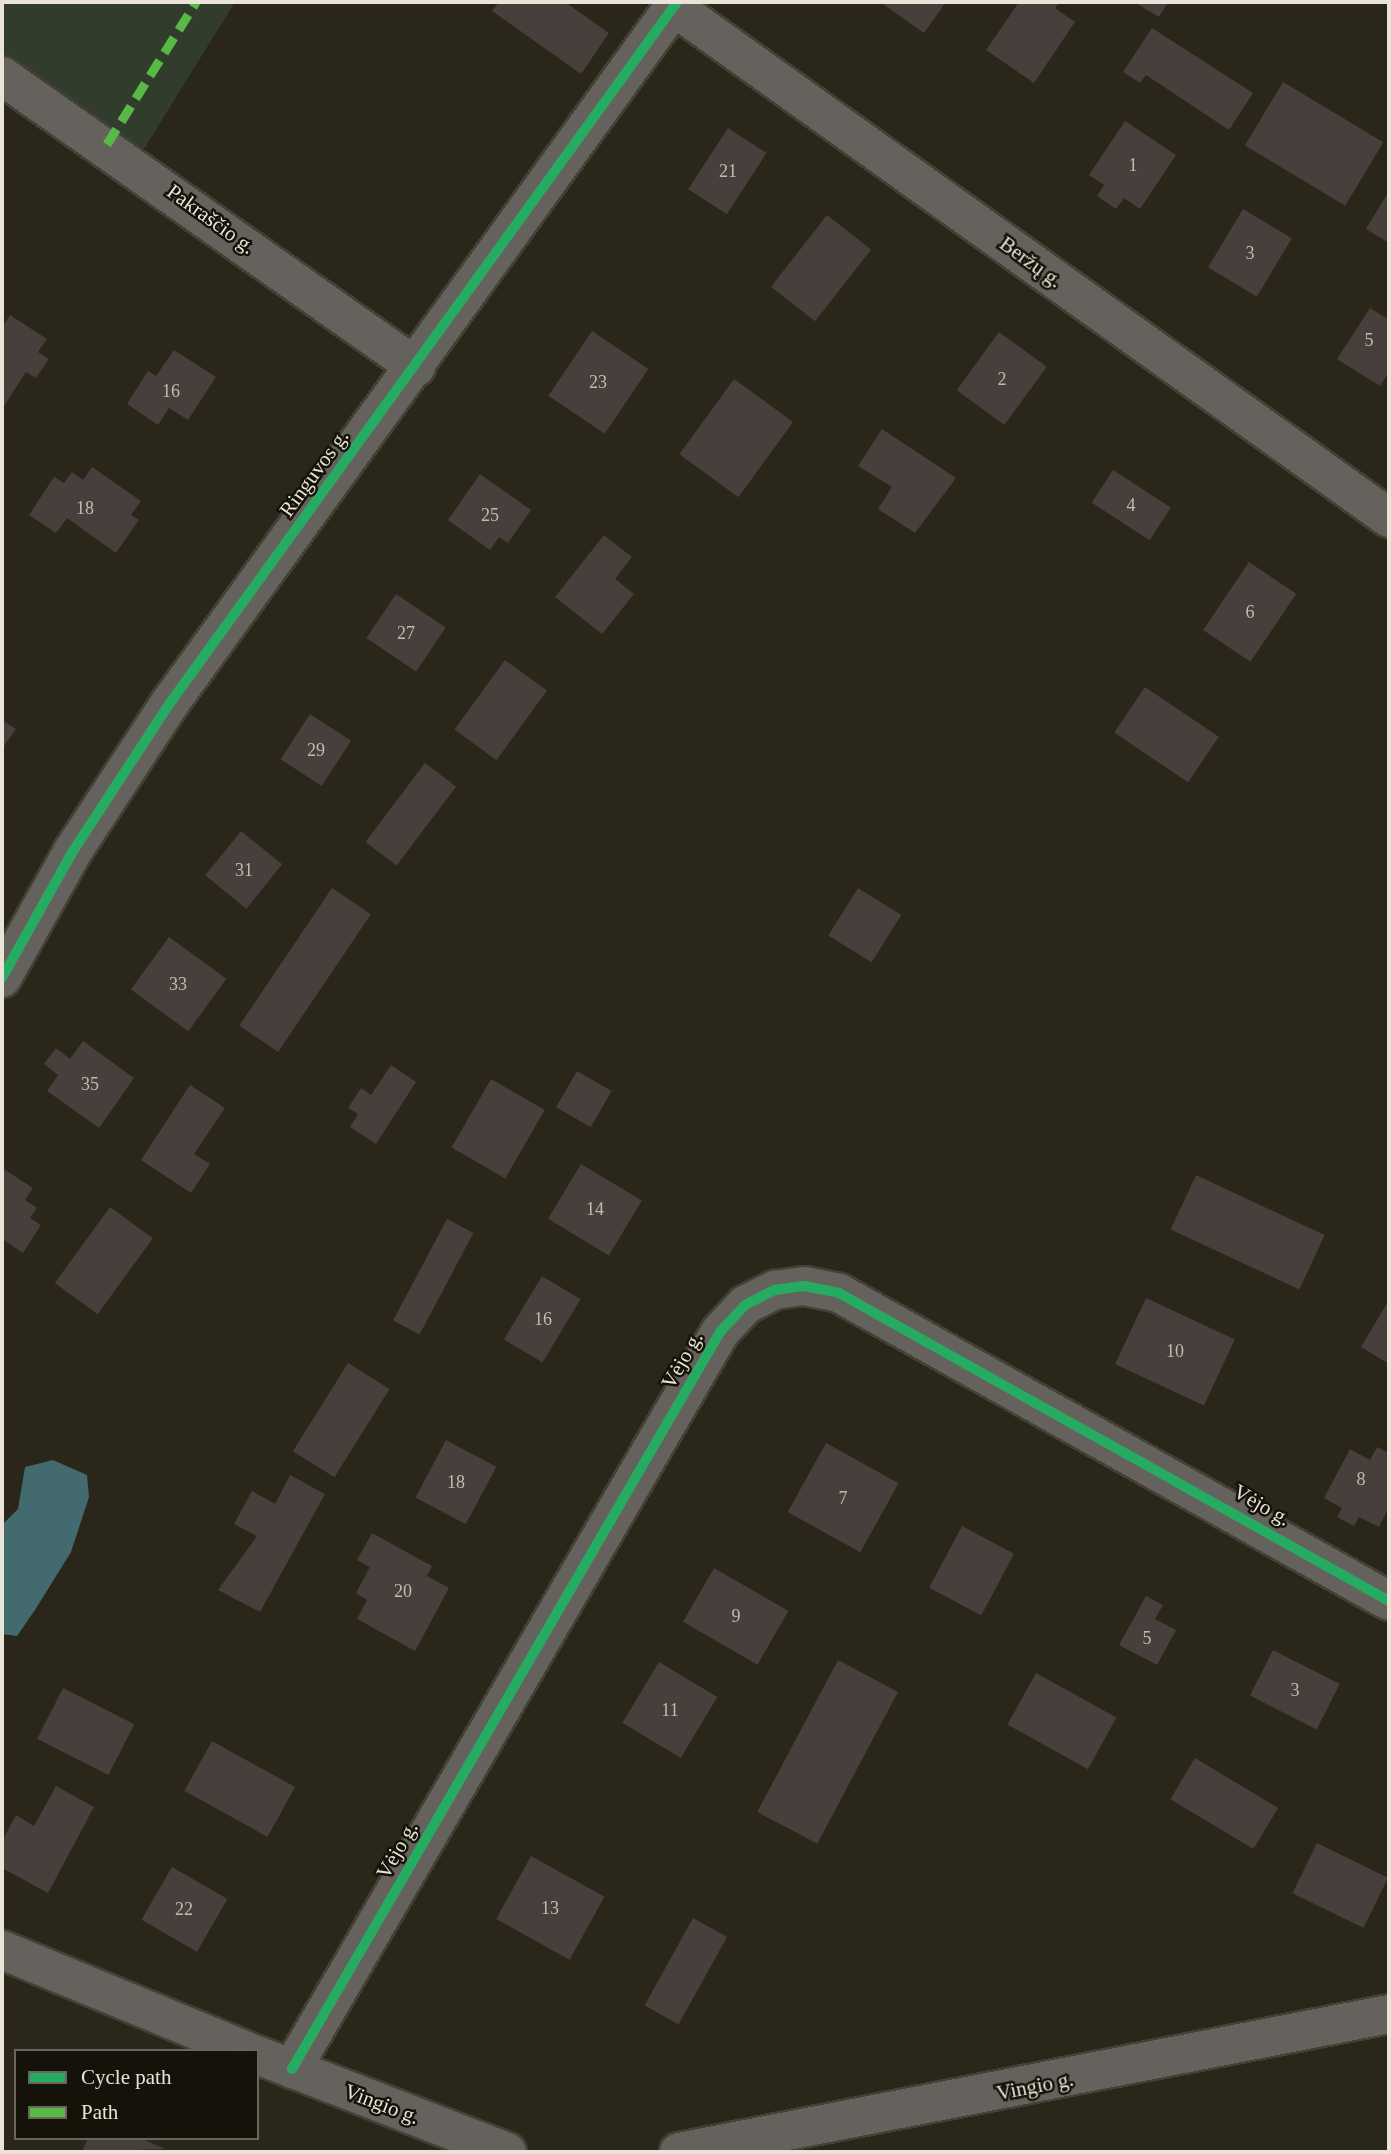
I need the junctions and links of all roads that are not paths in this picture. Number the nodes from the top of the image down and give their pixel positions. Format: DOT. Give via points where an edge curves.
graph roads {
  1 [pos="675,4"];
  2 [pos="2,76"];
  3 [pos="416,366"];
  4 [pos="1389,518"];
  5 [pos="2,978"];
  6 [pos="1389,1601"];
  7 [pos="2,1950"];
  8 [pos="1389,2014"];
  9 [pos="242,2049"];
  10 [pos="259,2056"];
  11 [pos="292,2069"];
  12 [pos="507,2152"];
  13 [pos="679,2152"];
  1 -- 3 [label="street, Ringuvos g."];
  1 -- 4 [label="street, Beržų g."];
  2 -- 3 [label="street, Pakraščio g."];
  3 -- 5 [label="street, Ringuvos g." via="170,703 73,851"];
  6 -- 11 [label="street, Vėjo g." via="851,1299 804,1286 775,1290 745,1305 720,1332"];
  7 -- 9 [label="street"];
  8 -- 13 [label="street, Vingio g."];
  10 -- 11 [label="street, Vingio g."];
  11 -- 12 [label="street, Vingio g."];
}
